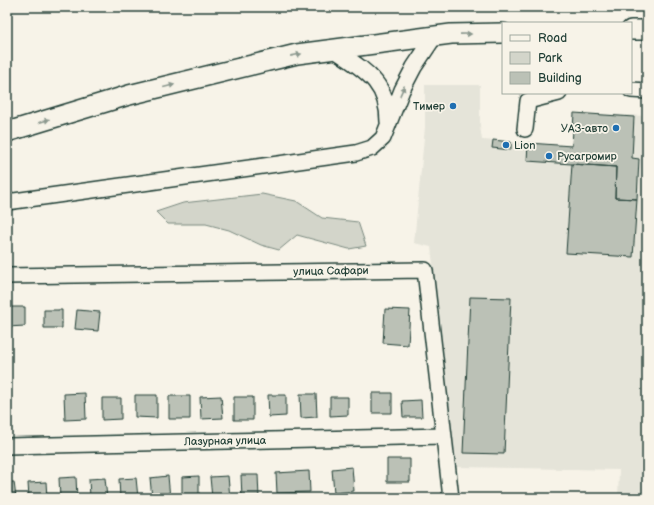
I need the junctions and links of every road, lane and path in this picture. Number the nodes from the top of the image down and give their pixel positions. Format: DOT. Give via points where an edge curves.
graph roads {
  1 [pos="632,30"];
  2 [pos="647,30"];
  3 [pos="502,33"];
  4 [pos="434,37"];
  5 [pos="335,50"];
  6 [pos="632,90"];
  7 [pos="647,91"];
  8 [pos="555,94"];
  9 [pos="388,127"];
  10 [pos="524,129"];
  11 [pos="7,132"];
  12 [pos="7,202"];
  13 [pos="7,276"];
  14 [pos="444,436"];
  15 [pos="7,446"];
  16 [pos="450,498"];
  1 -- 2 [label="main road"];
  4 -- 3 [label="main road, one-way" via="451,34"];
  4 -- 5 [label="main road"];
  9 -- 4 [label="street, one-way" via="402,90"];
  5 -- 9 [label="street" via="369,74 382,90 388,108"];
  11 -- 5 [label="main road, one-way" via="130,95 297,54"];
  6 -- 7 [label="street"];
  8 -- 10 [label="street" via="528,101"];
  9 -- 12 [label="street" via="383,138 372,148 356,153"];
  13 -- 14 [label="street, улица Сафари" via="425,270"];
  14 -- 15 [label="street, Лазурная улица"];
  14 -- 16 [label="street, улица Сафари"];
}
